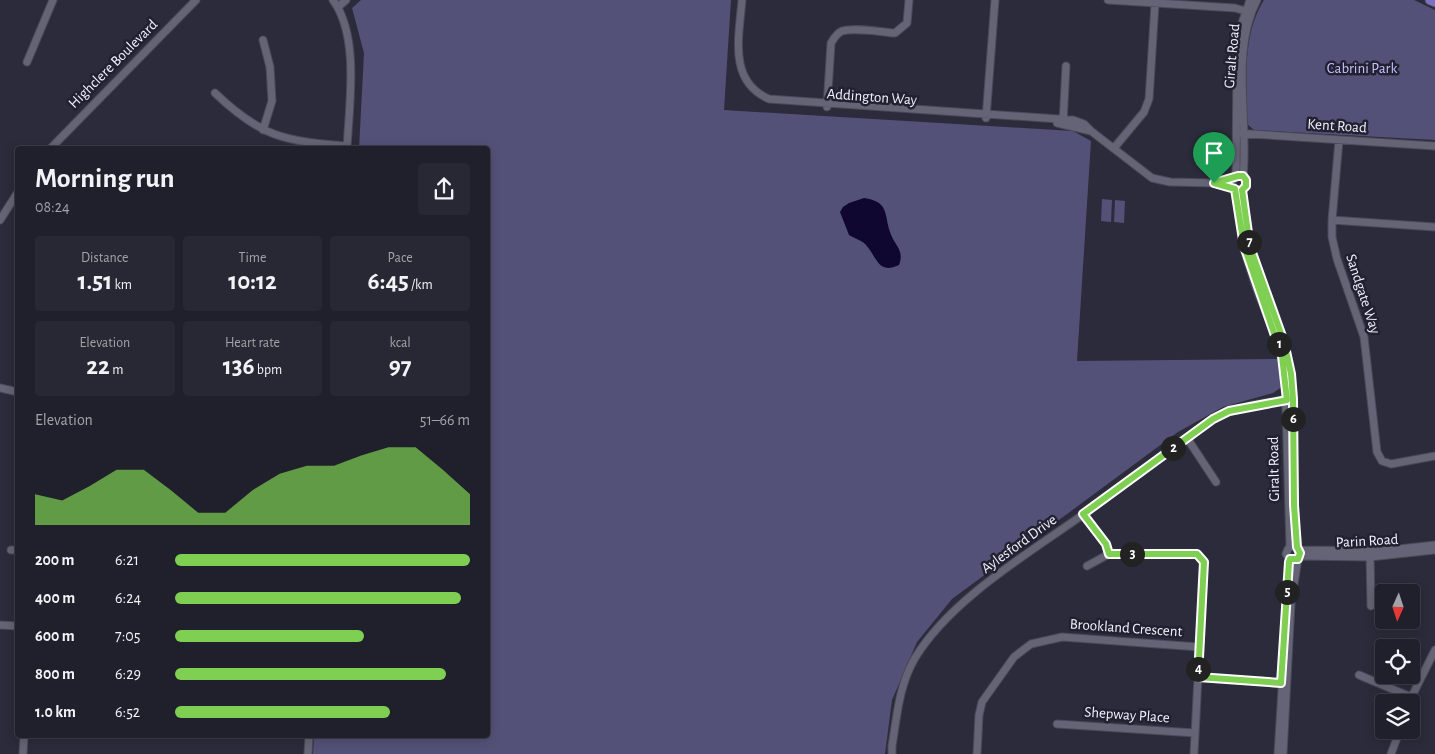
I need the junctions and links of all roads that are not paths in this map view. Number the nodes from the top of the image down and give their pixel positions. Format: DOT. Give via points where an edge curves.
graph roads {
  1 [pos="53,0"];
  2 [pos="196,0"];
  3 [pos="333,0"];
  4 [pos="346,0"];
  5 [pos="738,0"];
  6 [pos="742,0"];
  7 [pos="908,0"];
  8 [pos="995,0"];
  9 [pos="1108,0"];
  10 [pos="1250,0"];
  11 [pos="1256,0"];
  12 [pos="1430,0"];
  13 [pos="1435,2"];
  14 [pos="1155,4"];
  15 [pos="338,7"];
  16 [pos="1248,11"];
  17 [pos="263,40"];
  18 [pos="27,62"];
  19 [pos="1066,66"];
  20 [pos="216,92"];
  21 [pos="827,106"];
  22 [pos="986,116"];
  23 [pos="1063,121"];
  24 [pos="263,130"];
  25 [pos="1240,133"];
  26 [pos="1339,140"];
  27 [pos="53,146"];
  28 [pos="339,146"];
  29 [pos="347,146"];
  30 [pos="1435,146"];
  31 [pos="1114,148"];
  32 [pos="1238,177"];
  33 [pos="1214,183"];
  34 [pos="1237,189"];
  35 [pos="15,197"];
  36 [pos="0,220"];
  37 [pos="1332,220"];
  38 [pos="1435,227"];
  39 [pos="0,388"];
  40 [pos="15,391"];
  41 [pos="1290,400"];
  42 [pos="1187,438"];
  43 [pos="1435,456"];
  44 [pos="1216,482"];
  45 [pos="1083,514"];
  46 [pos="1435,545"];
  47 [pos="1435,550"];
  48 [pos="1295,553"];
  49 [pos="1109,554"];
  50 [pos="1370,554"];
  51 [pos="1087,566"];
  52 [pos="1371,606"];
  53 [pos="0,625"];
  54 [pos="15,626"];
  55 [pos="1200,647"];
  56 [pos="1435,650"];
  57 [pos="1359,675"];
  58 [pos="1198,677"];
  59 [pos="1284,683"];
  60 [pos="1398,694"];
  61 [pos="1413,694"];
  62 [pos="1057,724"];
  63 [pos="1195,733"];
  64 [pos="24,738"];
  65 [pos="309,738"];
  66 [pos="1397,739"];
  67 [pos="23,754"];
  68 [pos="308,754"];
  69 [pos="892,754"];
  70 [pos="977,754"];
  71 [pos="1194,754"];
  72 [pos="1278,754"];
  73 [pos="1283,754"];
  74 [pos="1391,754"];
  1 -- 18 [label="street"];
  2 -- 27 [label="street, Highclere Boulevard"];
  3 -- 15 [label="street"];
  4 -- 15 [label="street"];
  5 -- 21 [label="street, Addington Way" via="735,64 745,86 767,102"];
  6 -- 21 [label="street, Addington Way" via="739,62 749,86 769,99"];
  7 -- 21 [label="street" via="907,23 895,33 849,30 835,36 831,43"];
  8 -- 22 [label="street"];
  9 -- 14 [label="street"];
  10 -- 16 [label="street, Giralt Road"];
  11 -- 16 [label="street, Giralt Road"];
  12 -- 13 [label="main road"];
  14 -- 16 [label="street"];
  14 -- 31 [label="street" via="1148,99 1144,112"];
  15 -- 29 [label="street" via="348,37"];
  16 -- 25 [label="street, Giralt Road"];
  17 -- 24 [label="street" via="270,67 272,102"];
  19 -- 23 [label="street"];
  20 -- 24 [label="street" via="236,113"];
  21 -- 22 [label="street, Addington Way"];
  22 -- 23 [label="street, Addington Way"];
  23 -- 31 [label="street, Addington Way" via="1091,131"];
  24 -- 28 [label="street" via="286,139"];
  25 -- 26 [label="street, Kent Road"];
  25 -- 32 [label="street, Giralt Road"];
  26 -- 30 [label="street, Kent Road"];
  26 -- 37 [label="street, Sandgate Way"];
  31 -- 33 [label="street, Addington Way" via="1158,180"];
  32 -- 33 [label="street, Addington Way"];
  32 -- 34 [label="street" via="1232,182"];
  32 -- 34 [label="street" via="1246,183"];
  33 -- 34 [label="street, Addington Way"];
  34 -- 41 [label="street, Giralt Road" via="1250,247 1284,342 1291,374"];
  35 -- 36 [label="street"];
  37 -- 38 [label="street"];
  37 -- 43 [label="street, Sandgate Way" via="1337,260 1364,337 1379,457 1391,464"];
  39 -- 40 [label="street"];
  41 -- 42 [label="street, Aylesford Drive" via="1229,411"];
  41 -- 48 [label="street, Giralt Road"];
  42 -- 44 [label="street"];
  42 -- 45 [label="street, Aylesford Drive"];
  45 -- 49 [label="street" via="1106,544"];
  45 -- 69 [label="street, Aylesford Drive" via="961,604 932,635 915,659 901,691"];
  46 -- 50 [label="street, Parin Road"];
  47 -- 50 [label="street, Parin Road"];
  48 -- 50 [label="street, Parin Road"];
  48 -- 59 [label="street, Giralt Road"];
  49 -- 51 [label="street"];
  49 -- 55 [label="street" via="1197,554 1201,557 1204,562"];
  50 -- 52 [label="street"];
  53 -- 54 [label="street"];
  55 -- 58 [label="street"];
  55 -- 70 [label="street, Brookland Crescent" via="1062,637 1030,644 1014,657 982,702"];
  56 -- 61 [label="street"];
  57 -- 60 [label="street"];
  58 -- 59 [label="street"];
  58 -- 63 [label="street"];
  59 -- 72 [label="street, Giralt Road"];
  59 -- 73 [label="street, Giralt Road"];
  62 -- 63 [label="street, Shepway Place"];
  63 -- 71 [label="street"];
  64 -- 67 [label="street"];
  65 -- 68 [label="street"];
  66 -- 74 [label="street"];
}
